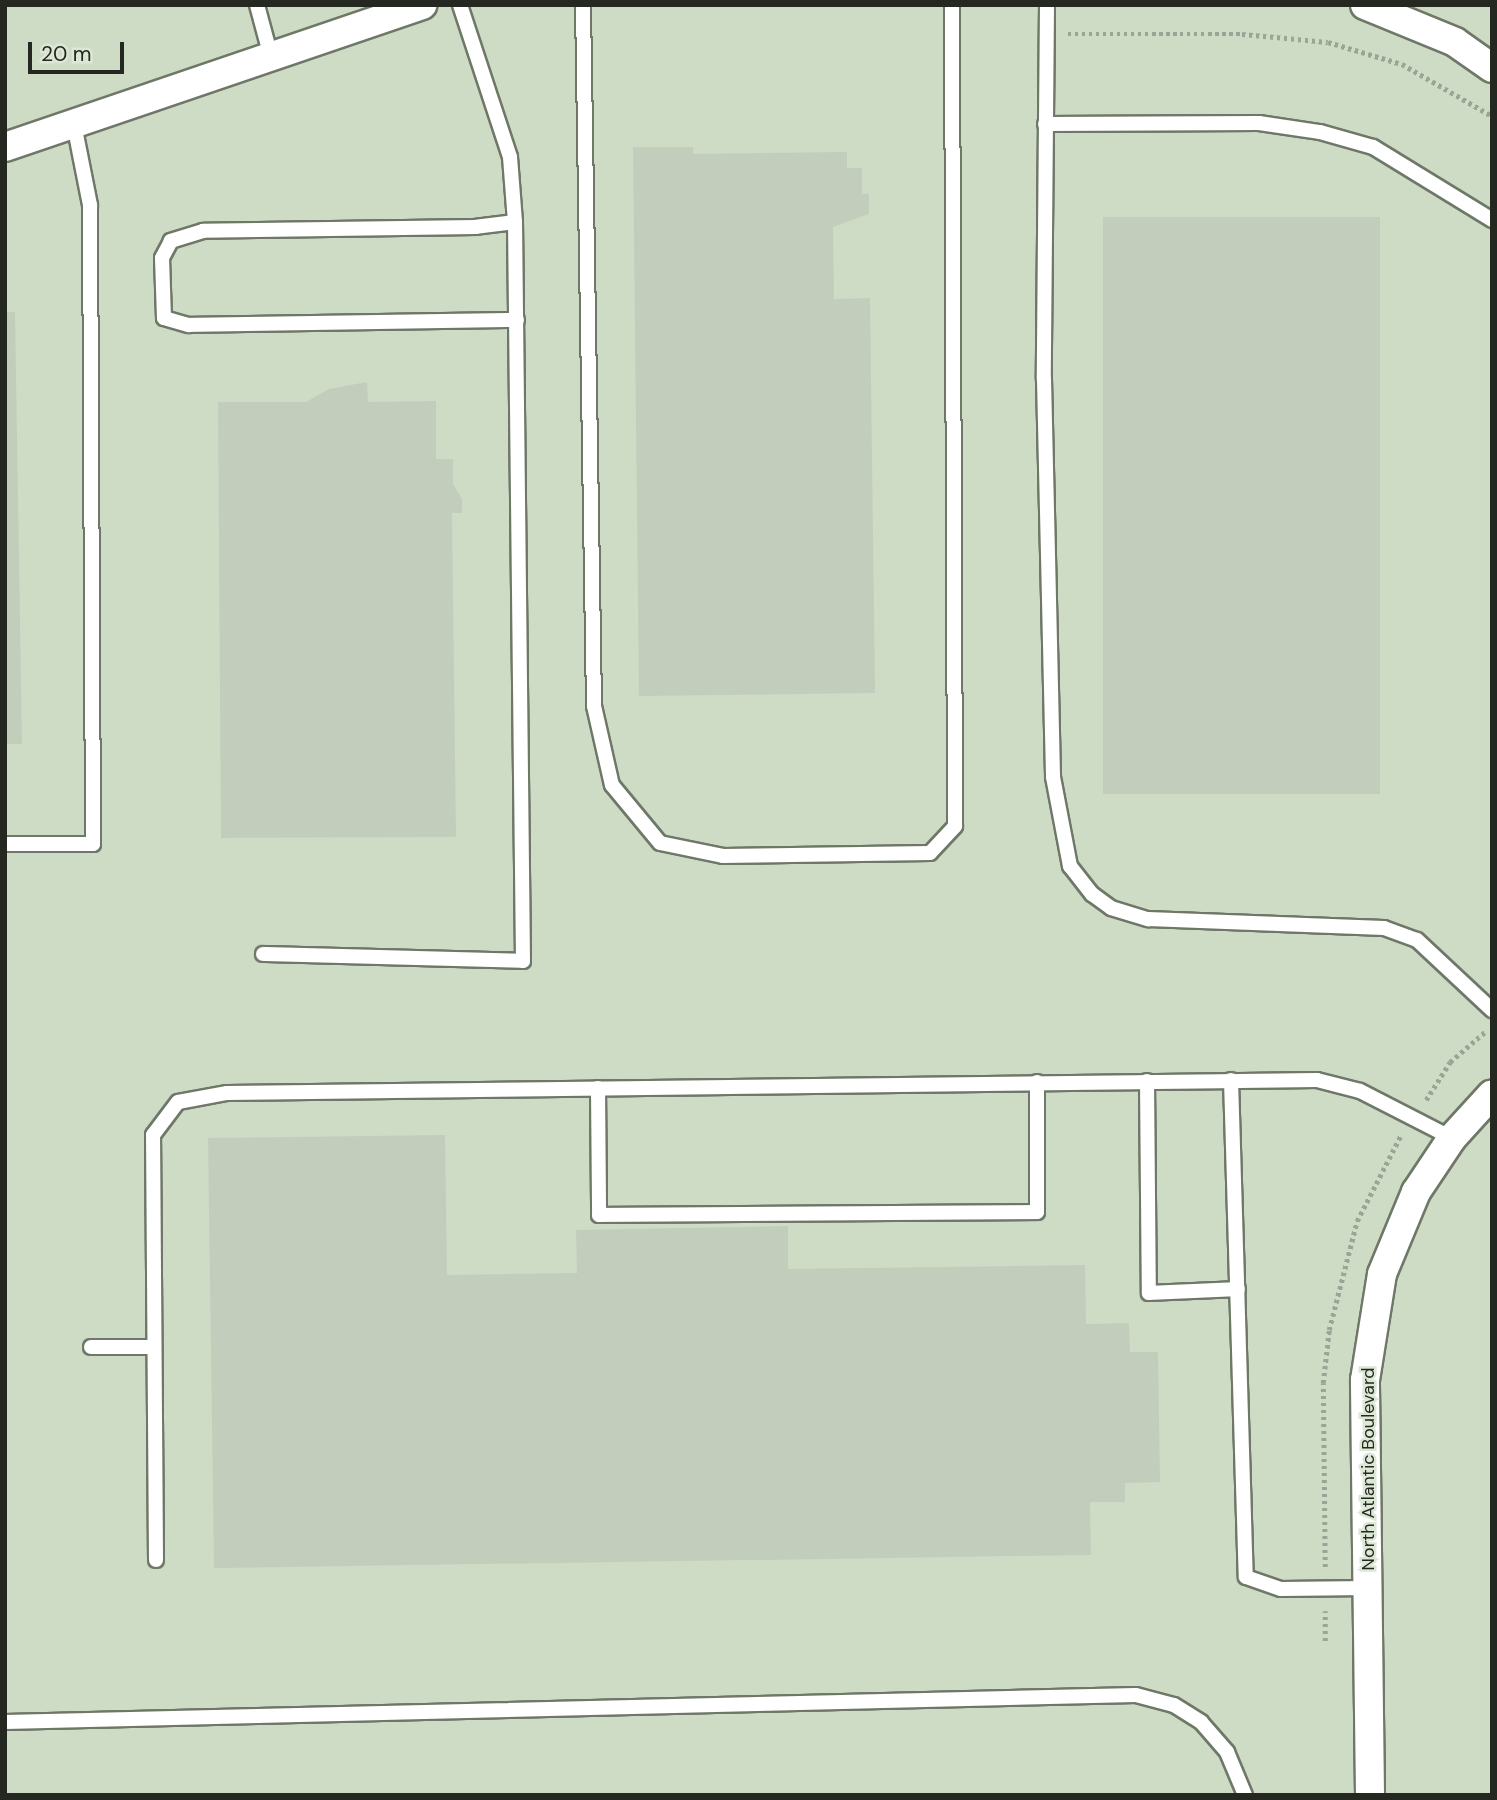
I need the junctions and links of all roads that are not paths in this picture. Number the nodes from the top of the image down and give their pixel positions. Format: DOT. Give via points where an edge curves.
graph roads {
  1 [pos="257,5"];
  2 [pos="423,5"];
  3 [pos="460,5"];
  4 [pos="583,5"];
  5 [pos="952,5"];
  6 [pos="1047,5"];
  7 [pos="1365,5"];
  8 [pos="271,57"];
  9 [pos="1492,68"];
  10 [pos="74,124"];
  11 [pos="1045,124"];
  12 [pos="5,147"];
  13 [pos="1492,220"];
  14 [pos="515,222"];
  15 [pos="517,320"];
  16 [pos="5,844"];
  17 [pos="264,954"];
  18 [pos="1492,1010"];
  19 [pos="1231,1080"];
  20 [pos="1147,1081"];
  21 [pos="1037,1082"];
  22 [pos="598,1088"];
  23 [pos="1492,1094"];
  24 [pos="1452,1138"];
  25 [pos="1238,1289"];
  26 [pos="154,1347"];
  27 [pos="91,1348"];
  28 [pos="156,1560"];
  29 [pos="1368,1588"];
  30 [pos="5,1722"];
  31 [pos="1245,1795"];
  32 [pos="1370,1795"];
  1 -- 8 [label="lane"];
  2 -- 8 [label="street"];
  3 -- 14 [label="lane" via="510,157"];
  4 -- 5 [label="lane" via="594,706 612,785 660,843 723,856 930,853 955,826"];
  6 -- 11 [label="lane"];
  7 -- 9 [label="street" via="1455,42"];
  8 -- 10 [label="street"];
  10 -- 12 [label="street"];
  10 -- 16 [label="lane" via="90,205 93,844"];
  11 -- 13 [label="lane" via="1259,123 1320,131 1373,147"];
  11 -- 18 [label="lane" via="1044,379 1053,777 1070,866 1092,894 1111,908 1148,919 1384,928 1417,940"];
  14 -- 15 [label="lane"];
  14 -- 15 [label="lane" via="476,227 203,231 171,241 162,258 164,318 189,325"];
  15 -- 17 [label="lane" via="523,961"];
  19 -- 20 [label="lane"];
  19 -- 24 [label="lane" via="1317,1080 1360,1091"];
  19 -- 25 [label="lane"];
  20 -- 21 [label="lane"];
  20 -- 25 [label="lane" via="1149,1293"];
  21 -- 22 [label="lane"];
  21 -- 22 [label="lane" via="1037,1212 599,1214"];
  22 -- 26 [label="lane" via="227,1093 178,1102 153,1135"];
  23 -- 24 [label="street, North Atlantic Boulevard"];
  24 -- 29 [label="street, North Atlantic Boulevard" via="1416,1192 1382,1274 1365,1380"];
  25 -- 29 [label="lane" via="1246,1577 1281,1589"];
  26 -- 27 [label="lane"];
  26 -- 28 [label="lane"];
  29 -- 32 [label="street, North Atlantic Boulevard"];
  30 -- 31 [label="lane" via="1136,1695 1174,1705 1201,1722 1227,1752"];
}
